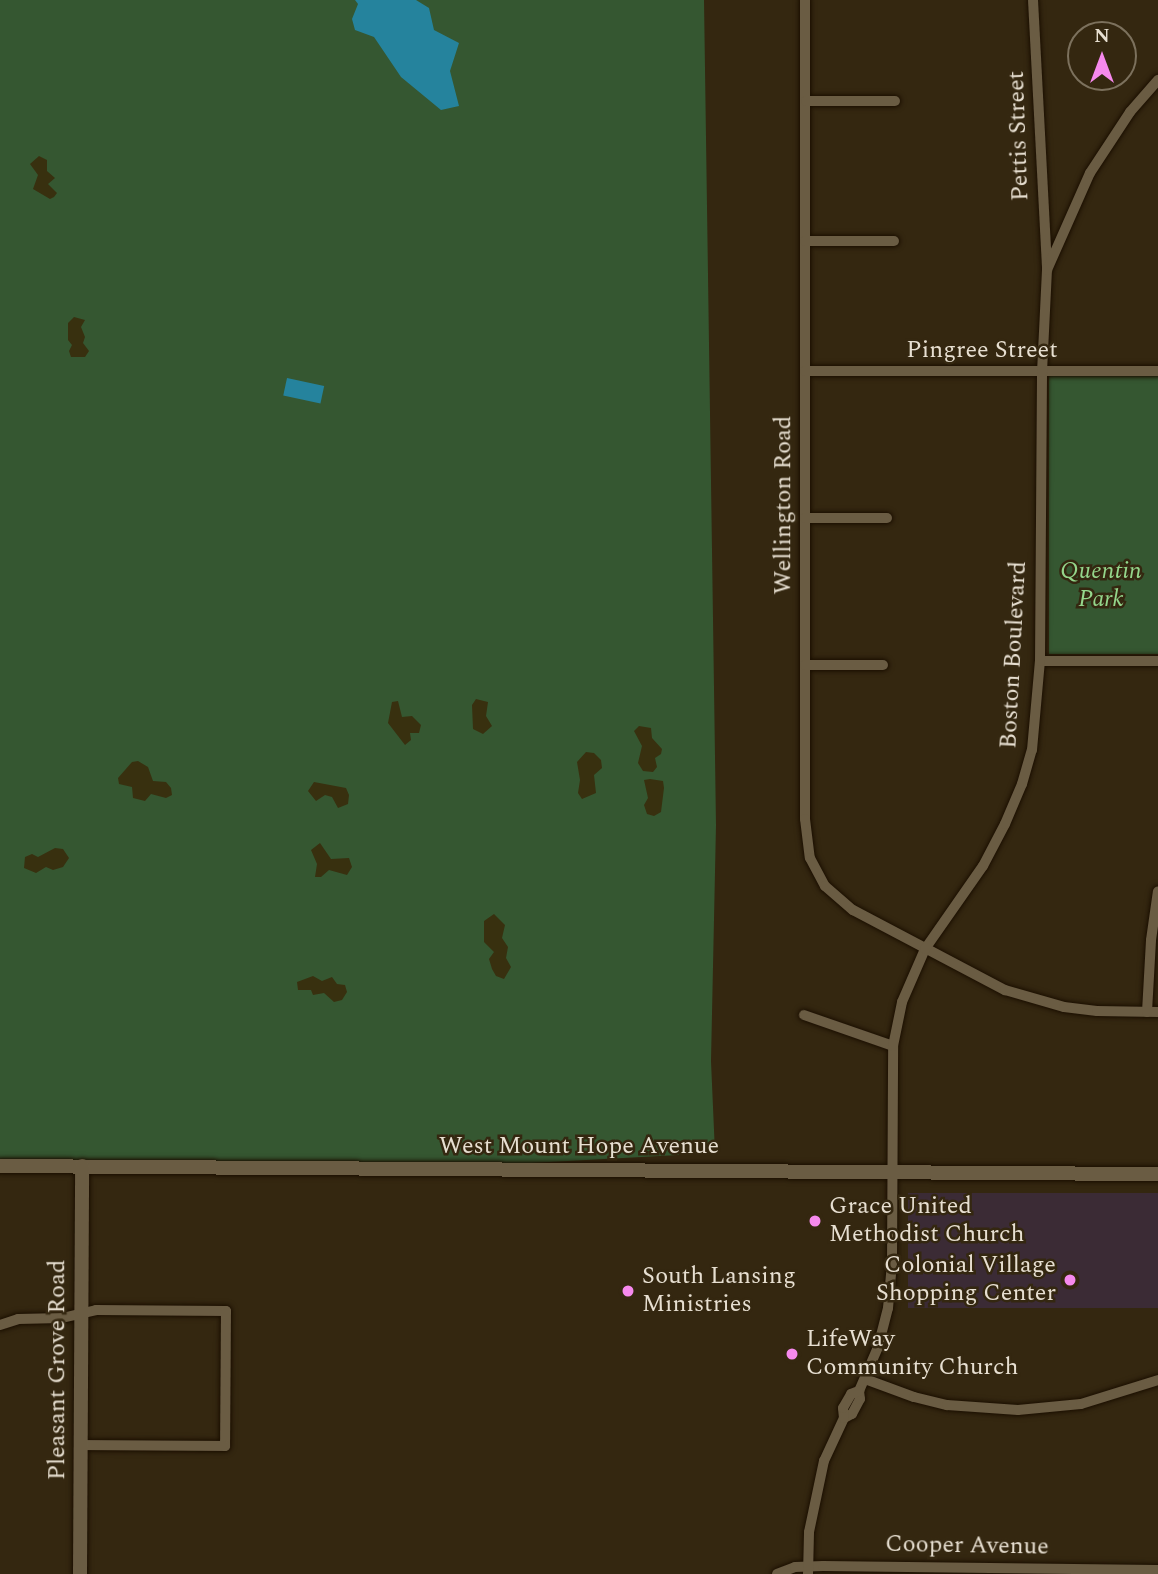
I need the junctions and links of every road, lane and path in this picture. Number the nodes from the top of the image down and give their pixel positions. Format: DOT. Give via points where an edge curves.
graph roads {
  1 [pos="805,0"];
  2 [pos="1033,0"];
  3 [pos="1158,80"];
  4 [pos="806,101"];
  5 [pos="895,101"];
  6 [pos="805,241"];
  7 [pos="894,241"];
  8 [pos="1047,270"];
  9 [pos="805,371"];
  10 [pos="1158,371"];
  11 [pos="1042,372"];
  12 [pos="805,518"];
  13 [pos="887,518"];
  14 [pos="1040,661"];
  15 [pos="1158,661"];
  16 [pos="804,665"];
  17 [pos="883,665"];
  18 [pos="1158,891"];
  19 [pos="925,949"];
  20 [pos="1153,1012"];
  21 [pos="804,1015"];
  22 [pos="893,1046"];
  23 [pos="0,1166"];
  24 [pos="82,1166"];
  25 [pos="891,1174"];
  26 [pos="1158,1174"];
  27 [pos="80,1313"];
  28 [pos="0,1325"];
  29 [pos="865,1379"];
  30 [pos="1158,1380"];
  31 [pos="82,1445"];
  32 [pos="808,1570"];
  33 [pos="1158,1570"];
  34 [pos="80,1574"];
  35 [pos="777,1574"];
  1 -- 4 [label="street, Wellington Road"];
  2 -- 8 [label="street, Pettis Street"];
  3 -- 8 [label="street, Boston Boulevard" via="1130,112 1090,173"];
  4 -- 5 [label="street"];
  4 -- 6 [label="street, Wellington Road"];
  6 -- 7 [label="street"];
  6 -- 9 [label="street, Wellington Road"];
  8 -- 11 [label="street, Boston Boulevard"];
  9 -- 11 [label="street, Pingree Street"];
  9 -- 12 [label="street, Wellington Road"];
  10 -- 11 [label="street, Pingree Street"];
  11 -- 14 [label="street, Boston Boulevard"];
  12 -- 13 [label="street"];
  12 -- 16 [label="street, Wellington Road"];
  14 -- 15 [label="street"];
  14 -- 19 [label="street, Boston Boulevard" via="1036,727 1022,784 983,866"];
  16 -- 17 [label="street"];
  16 -- 19 [label="street, Wellington Road" via="805,819 808,849 817,873 835,897 853,910"];
  18 -- 20 [label="street" via="1151,940"];
  19 -- 20 [label="street, Wellington Road" via="1005,990 1040,1002 1097,1011"];
  19 -- 22 [label="street, Boston Boulevard" via="902,1002"];
  21 -- 22 [label="street"];
  22 -- 25 [label="street, Boston Boulevard"];
  23 -- 24 [label="street, West Mount Hope Avenue"];
  24 -- 25 [label="street, West Mount Hope Avenue"];
  24 -- 27 [label="street, Pleasant Grove Road"];
  25 -- 26 [label="street, West Mount Hope Avenue"];
  25 -- 29 [label="street, Boston Boulevard" via="890,1292 885,1323"];
  27 -- 28 [label="street"];
  27 -- 31 [label="street, Pleasant Grove Road"];
  27 -- 31 [label="street" via="226,1311 225,1447"];
  29 -- 30 [label="street" via="947,1405 1018,1410 1081,1404"];
  29 -- 32 [label="street, Boston Boulevard" via="843,1408 844,1418 824,1461 814,1500"];
  31 -- 34 [label="street, Pleasant Grove Road"];
  32 -- 33 [label="street, Cooper Avenue"];
  32 -- 35 [label="street, Cooper Avenue"];
}
